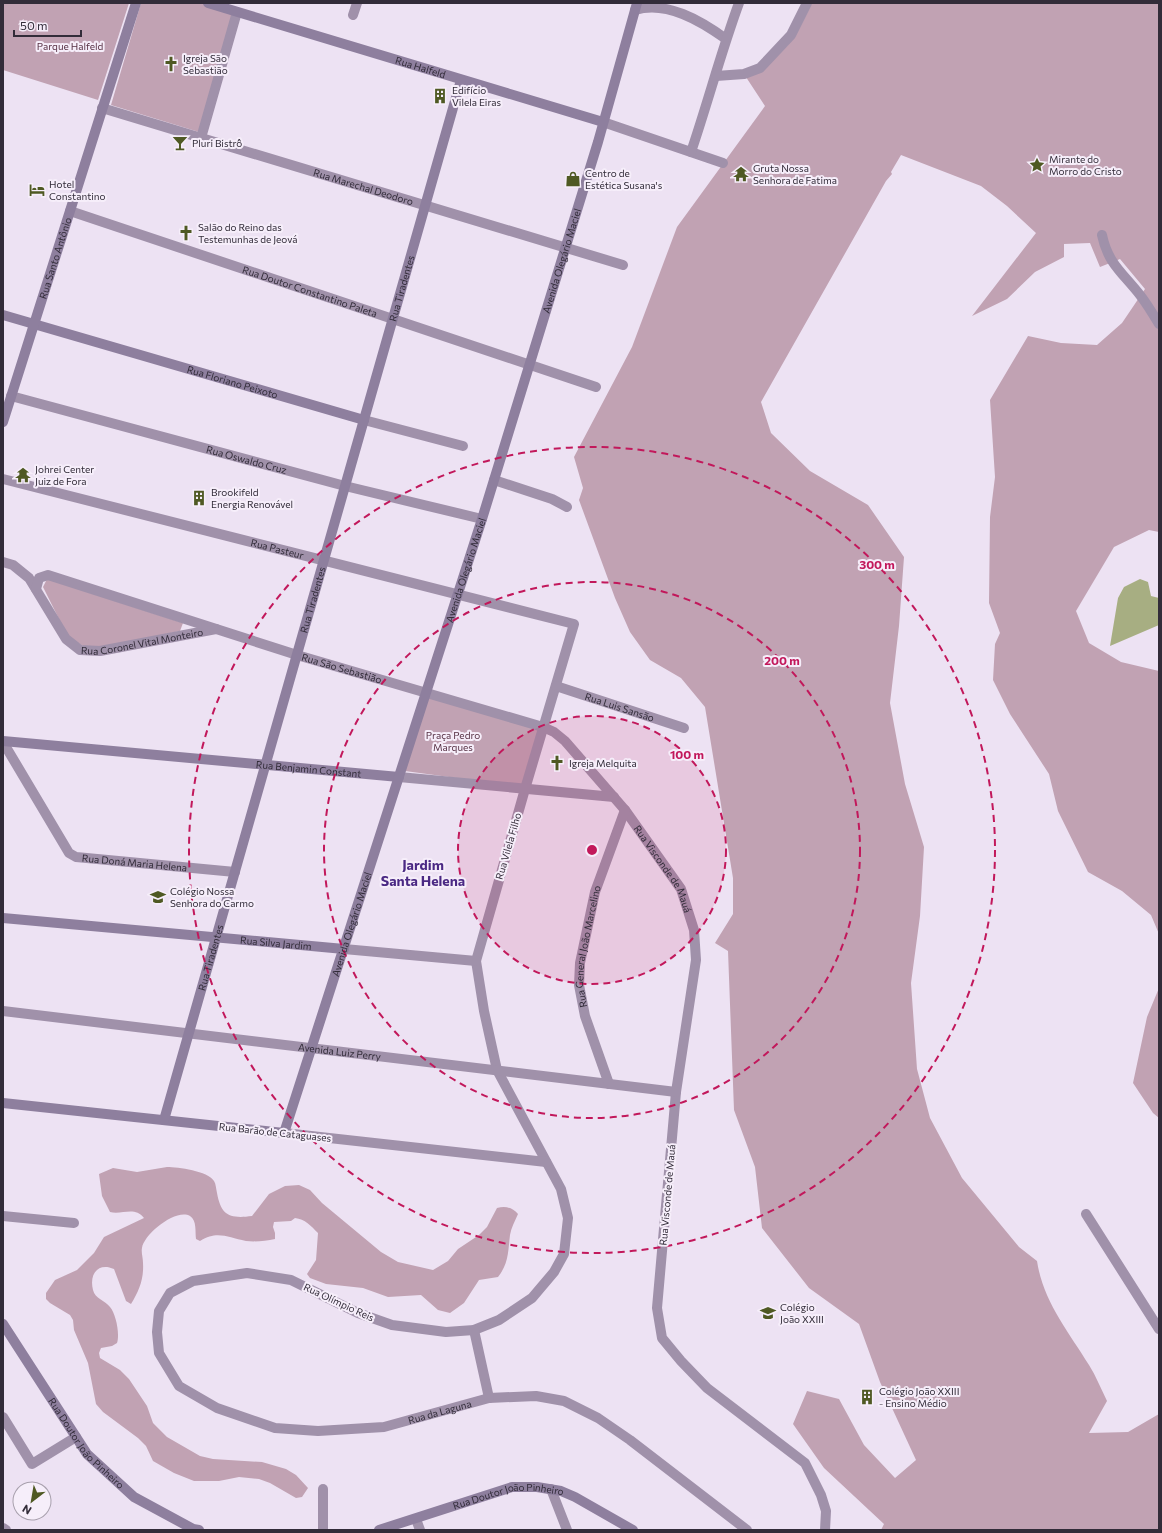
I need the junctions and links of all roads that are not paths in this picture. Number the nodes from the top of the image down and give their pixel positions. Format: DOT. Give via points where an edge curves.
graph roads {
  1 [pos="136,3"];
  2 [pos="208,3"];
  3 [pos="357,3"];
  4 [pos="739,3"];
  5 [pos="807,3"];
  6 [pos="636,7"];
  7 [pos="237,12"];
  8 [pos="353,15"];
  9 [pos="726,39"];
  10 [pos="716,76"];
  11 [pos="461,80"];
  12 [pos="102,108"];
  13 [pos="603,122"];
  14 [pos="201,138"];
  15 [pos="691,152"];
  16 [pos="723,163"];
  17 [pos="426,205"];
  18 [pos="70,211"];
  19 [pos="1102,235"];
  20 [pos="566,248"];
  21 [pos="624,265"];
  22 [pos="3,315"];
  23 [pos="393,319"];
  24 [pos="34,324"];
  25 [pos="1159,324"];
  26 [pos="529,364"];
  27 [pos="596,387"];
  28 [pos="11,396"];
  29 [pos="364,420"];
  30 [pos="3,422"];
  31 [pos="463,446"];
  32 [pos="3,479"];
  33 [pos="494,480"];
  34 [pos="345,486"];
  35 [pos="567,507"];
  36 [pos="482,519"];
  37 [pos="324,560"];
  38 [pos="3,562"];
  39 [pos="36,589"];
  40 [pos="458,595"];
  41 [pos="574,624"];
  42 [pos="218,629"];
  43 [pos="297,655"];
  44 [pos="556,686"];
  45 [pos="426,693"];
  46 [pos="544,727"];
  47 [pos="684,728"];
  48 [pos="3,742"];
  49 [pos="266,765"];
  50 [pos="399,777"];
  51 [pos="525,788"];
  52 [pos="614,797"];
  53 [pos="625,810"];
  54 [pos="235,872"];
  55 [pos="3,918"];
  56 [pos="216,937"];
  57 [pos="344,948"];
  58 [pos="476,961"];
  59 [pos="3,1011"];
  60 [pos="189,1033"];
  61 [pos="312,1048"];
  62 [pos="497,1070"];
  63 [pos="609,1084"];
  64 [pos="676,1092"];
  65 [pos="3,1103"];
  66 [pos="164,1120"];
  67 [pos="284,1134"];
  68 [pos="546,1162"];
  69 [pos="1086,1214"];
  70 [pos="3,1216"];
  71 [pos="74,1222"];
  72 [pos="158,1312"];
  73 [pos="3,1324"];
  74 [pos="1159,1329"];
  75 [pos="474,1330"];
  76 [pos="489,1398"];
  77 [pos="3,1417"];
  78 [pos="76,1438"];
  79 [pos="323,1489"];
  80 [pos="551,1489"];
  81 [pos="416,1518"];
  82 [pos="3,1528"];
  83 [pos="6,1530"];
  84 [pos="199,1530"];
  85 [pos="323,1530"];
  86 [pos="379,1530"];
  87 [pos="420,1530"];
  88 [pos="567,1530"];
  89 [pos="633,1530"];
  90 [pos="747,1530"];
  91 [pos="826,1530"];
  1 -- 12 [label="street, Rua Santo Antônio"];
  2 -- 7 [label="street, Rua Halfeld"];
  3 -- 8 [label="street"];
  4 -- 9 [label="street"];
  5 -- 10 [label="street" via="791,35 760,68 744,74"];
  6 -- 9 [label="street" via="659,6 678,11 705,24"];
  6 -- 13 [label="street, Avenida Olegário Maciel"];
  7 -- 11 [label="street, Rua Halfeld"];
  7 -- 14 [label="street"];
  9 -- 10 [label="street"];
  10 -- 15 [label="street"];
  11 -- 13 [label="street, Rua Halfeld"];
  11 -- 17 [label="street, Rua Tiradentes"];
  12 -- 14 [label="street, Rua Marechal Deodoro"];
  12 -- 18 [label="street, Rua Santo Antônio"];
  13 -- 15 [label="street, Rua Halfeld"];
  13 -- 20 [label="street, Avenida Olegário Maciel"];
  14 -- 17 [label="street, Rua Marechal Deodoro"];
  15 -- 16 [label="street, Rua Halfeld"];
  17 -- 20 [label="street, Rua Marechal Deodoro"];
  17 -- 23 [label="street, Rua Tiradentes"];
  18 -- 23 [label="street, Rua Doutor Constantino Paleta"];
  18 -- 24 [label="street, Rua Santo Antônio"];
  19 -- 25 [label="street" via="1111,261 1140,295"];
  20 -- 21 [label="street, Rua Marechal Deodoro"];
  20 -- 26 [label="street, Avenida Olegário Maciel"];
  22 -- 24 [label="street, Rua Floriano Peixoto"];
  23 -- 26 [label="street, Rua Doutor Constantino Paleta"];
  23 -- 29 [label="street, Rua Tiradentes"];
  24 -- 28 [label="street, Rua Santo Antônio"];
  24 -- 29 [label="street, Rua Floriano Peixoto"];
  26 -- 27 [label="street, Rua Doutor Constantino Paleta"];
  26 -- 33 [label="street, Avenida Olegário Maciel"];
  28 -- 30 [label="street, Rua Santo Antônio"];
  28 -- 34 [label="street, Rua Oswaldo Cruz"];
  29 -- 31 [label="street, Rua Floriano Peixoto"];
  29 -- 34 [label="street, Rua Tiradentes"];
  32 -- 37 [label="street, Rua Pasteur"];
  33 -- 35 [label="street" via="552,499"];
  33 -- 36 [label="street, Avenida Olegário Maciel"];
  34 -- 36 [label="street, Rua Oswaldo Cruz"];
  34 -- 37 [label="street, Rua Tiradentes"];
  36 -- 40 [label="street, Avenida Olegário Maciel"];
  37 -- 40 [label="street, Rua Pasteur"];
  37 -- 43 [label="street, Rua Tiradentes"];
  38 -- 39 [label="street, Rua Coronel Vital Monteiro" via="22,571"];
  39 -- 42 [label="street, Rua São Sebastião" via="39,578 48,575"];
  39 -- 42 [label="street, Rua Coronel Vital Monteiro" via="66,639 80,650 100,651"];
  40 -- 41 [label="street, Rua Pasteur"];
  40 -- 45 [label="street, Avenida Olegário Maciel"];
  41 -- 44 [label="street, Rua Vilela Filho"];
  42 -- 43 [label="street, Rua São Sebastião"];
  43 -- 45 [label="street, Rua São Sebastião"];
  43 -- 49 [label="street, Rua Tiradentes"];
  44 -- 46 [label="street, Rua Vilela Filho"];
  44 -- 47 [label="street, Rua Luis Sansão"];
  45 -- 46 [label="street, Rua São Sebastião"];
  45 -- 50 [label="street, Avenida Olegário Maciel"];
  46 -- 51 [label="street, Rua Vilela Filho"];
  46 -- 52 [label="street, Rua São Sebastião" via="565,741"];
  48 -- 49 [label="street, Rua Benjamin Constant"];
  48 -- 54 [label="street, Rua Doná Maria Helena" via="69,853 76,857"];
  49 -- 50 [label="street, Rua Benjamin Constant"];
  49 -- 54 [label="street, Rua Tiradentes"];
  50 -- 51 [label="street, Rua Benjamin Constant"];
  50 -- 57 [label="street, Avenida Olegário Maciel"];
  51 -- 52 [label="street, Rua Benjamin Constant"];
  51 -- 58 [label="street, Rua Vilela Filho"];
  52 -- 53 [label="street, Rua São Sebastião"];
  53 -- 63 [label="street, Rua General João Marcelino" via="595,892 580,963 579,985 585,1016"];
  53 -- 64 [label="street, Rua Visconde de Mauá" via="681,889 694,930 696,960"];
  54 -- 56 [label="street, Rua Tiradentes"];
  55 -- 56 [label="street, Rua Silva Jardim"];
  56 -- 57 [label="street, Rua Silva Jardim"];
  56 -- 60 [label="street, Rua Tiradentes"];
  57 -- 58 [label="street, Rua Silva Jardim"];
  57 -- 61 [label="street, Avenida Olegário Maciel"];
  58 -- 62 [label="street, Rua Vilela Filho"];
  59 -- 60 [label="street, Avenida Luiz Perry"];
  60 -- 61 [label="street, Avenida Luiz Perry"];
  60 -- 66 [label="street, Rua Tiradentes"];
  61 -- 62 [label="street, Avenida Luiz Perry"];
  61 -- 67 [label="street, Avenida Olegário Maciel"];
  62 -- 63 [label="street, Avenida Luiz Perry"];
  62 -- 68 [label="street, Rua Olímpio Reis"];
  63 -- 64 [label="street, Avenida Luiz Perry"];
  64 -- 91 [label="street, Rua Visconde de Mauá" via="657,1308 662,1338 707,1388 804,1463 821,1495 826,1511"];
  65 -- 66 [label="street, Rua Barão de Cataguases"];
  66 -- 67 [label="street, Rua Barão de Cataguases"];
  67 -- 68 [label="street, Rua Barão de Cataguases"];
  68 -- 75 [label="street, Rua Olímpio Reis" via="565,1199 568,1218 564,1254 554,1272 532,1298 499,1320"];
  69 -- 74 [label="street"];
  70 -- 71 [label="street"];
  72 -- 75 [label="street, Rua Olímpio Reis" via="170,1294 193,1281 247,1273 291,1280 358,1313 392,1325 446,1332"];
  72 -- 76 [label="street, Rua da Laguna" via="159,1353 179,1386 218,1408 275,1428 318,1431 384,1427"];
  73 -- 78 [label="street, Rua Doutor João Pinheiro"];
  75 -- 76 [label="street"];
  76 -- 90 [label="street, Rua da Laguna" via="536,1396 564,1401 585,1410 657,1460"];
  77 -- 78 [label="street" via="32,1464"];
  78 -- 84 [label="street, Rua Doutor João Pinheiro" via="87,1454 134,1497"];
  79 -- 85 [label="street"];
  80 -- 81 [label="street, Rua Doutor João Pinheiro" via="512,1487"];
  80 -- 88 [label="street"];
  80 -- 89 [label="street, Rua Doutor João Pinheiro" via="575,1497"];
  81 -- 86 [label="street, Rua Doutor João Pinheiro"];
  81 -- 87 [label="street"];
  82 -- 83 [label="street"];
}
